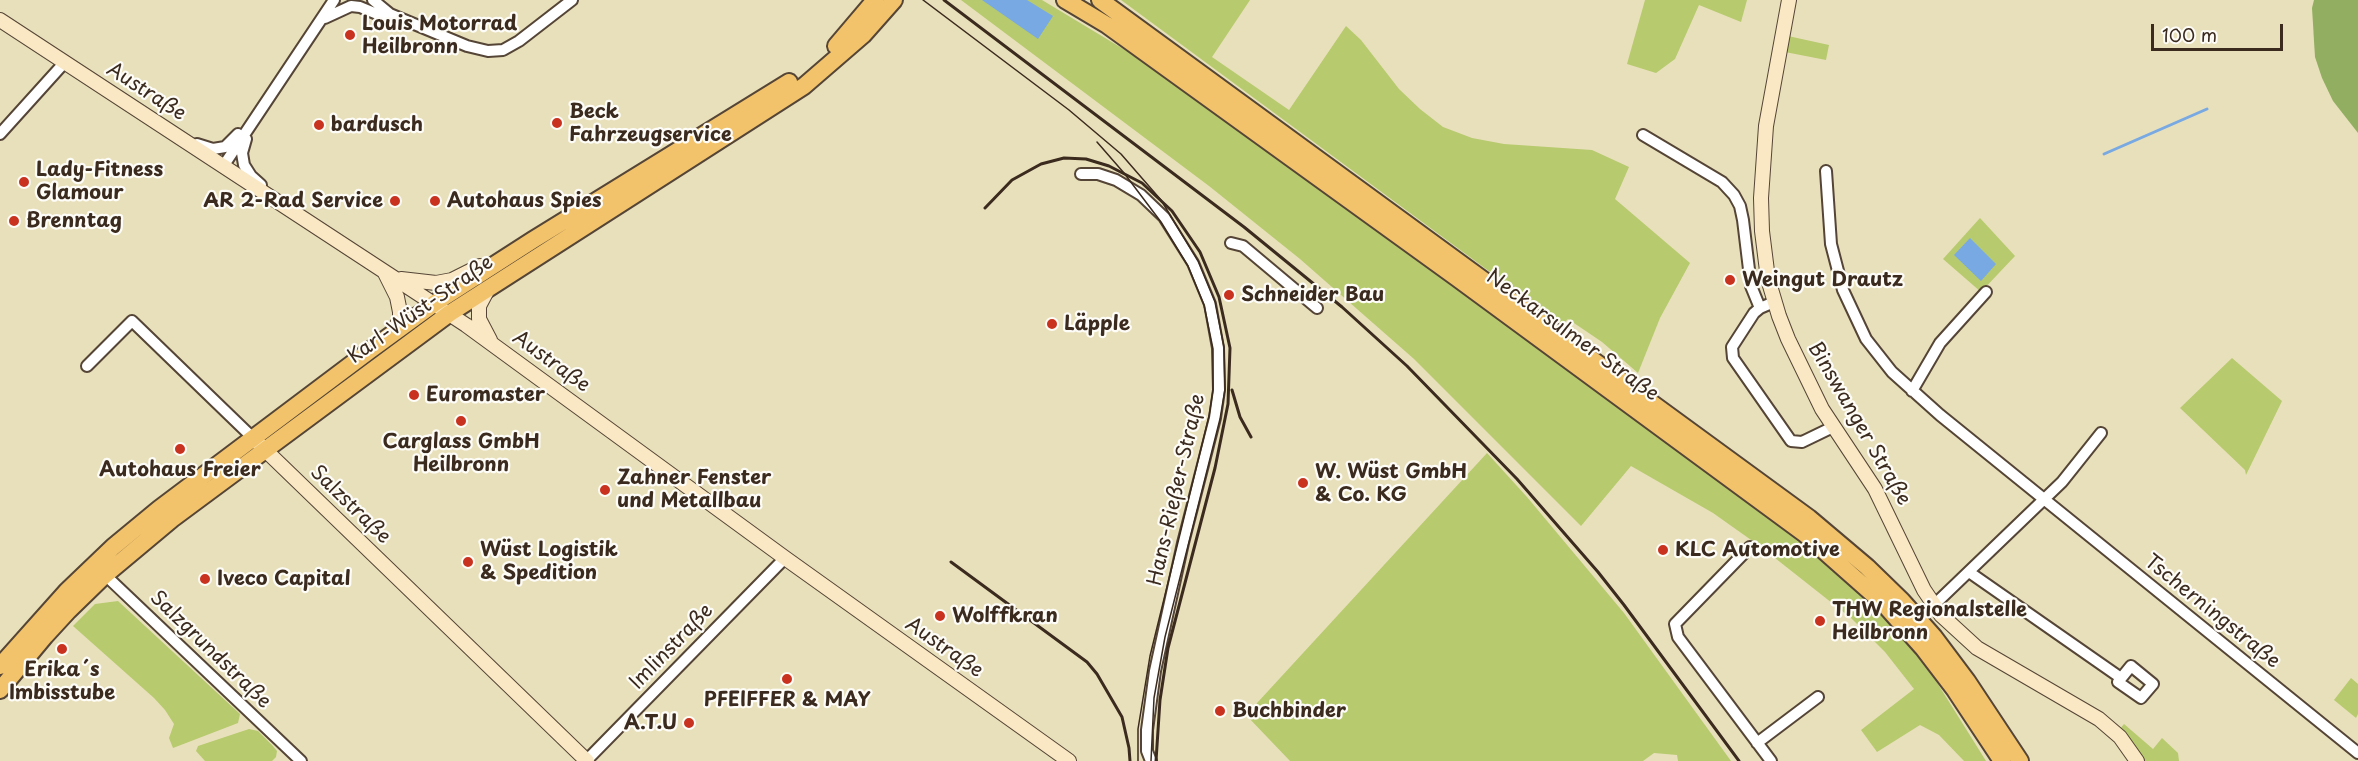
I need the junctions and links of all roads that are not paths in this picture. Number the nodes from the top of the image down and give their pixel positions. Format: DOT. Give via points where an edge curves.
graph roads {
  1 [pos="334,0"];
  2 [pos="374,0"];
  3 [pos="572,0"];
  4 [pos="1065,0"];
  5 [pos="1100,0"];
  6 [pos="1789,0"];
  7 [pos="886,1"];
  8 [pos="390,14"];
  9 [pos="0,20"];
  10 [pos="322,20"];
  11 [pos="65,62"];
  12 [pos="258,115"];
  13 [pos="0,134"];
  14 [pos="1643,135"];
  15 [pos="183,139"];
  16 [pos="224,165"];
  17 [pos="1826,171"];
  18 [pos="1081,174"];
  19 [pos="277,200"];
  20 [pos="533,240"];
  21 [pos="1231,243"];
  22 [pos="390,274"];
  23 [pos="490,286"];
  24 [pos="1986,292"];
  25 [pos="1774,302"];
  26 [pos="435,303"];
  27 [pos="1317,308"];
  28 [pos="1760,308"];
  29 [pos="450,313"];
  30 [pos="393,333"];
  31 [pos="493,344"];
  32 [pos="87,366"];
  33 [pos="1912,391"];
  34 [pos="1833,427"];
  35 [pos="2101,433"];
  36 [pos="259,444"];
  37 [pos="2045,499"];
  38 [pos="1750,547"];
  39 [pos="785,558"];
  40 [pos="100,570"];
  41 [pos="1969,572"];
  42 [pos="1934,605"];
  43 [pos="0,666"];
  44 [pos="2121,678"];
  45 [pos="0,690"];
  46 [pos="1818,698"];
  47 [pos="1757,743"];
  48 [pos="2358,753"];
  49 [pos="1148,758"];
  50 [pos="1066,760"];
  51 [pos="301,761"];
  52 [pos="586,761"];
  53 [pos="1771,761"];
  54 [pos="2002,761"];
  55 [pos="2020,761"];
  56 [pos="2137,761"];
  1 -- 10 [label="street"];
  2 -- 8 [label="street"];
  3 -- 8 [label="street" via="519,41 503,50 491,51 467,46"];
  4 -- 54 [label="main road, Neckarsulmer Straße" via="1107,25 1805,534 1882,603 1923,648"];
  5 -- 55 [label="main road, Neckarsulmer Straße" via="1809,518 1902,600 1967,681"];
  6 -- 25 [label="main road, Binswanger Straße" via="1763,162 1762,231"];
  7 -- 20 [label="main road, Karl-Wüst-Straße" via="808,70"];
  7 -- 23 [label="main road, Karl-Wüst-Straße" via="863,35 804,86"];
  8 -- 10 [label="street" via="351,6"];
  9 -- 11 [label="main road, Austraße"];
  10 -- 12 [label="street"];
  11 -- 13 [label="street"];
  11 -- 15 [label="main road, Austraße"];
  12 -- 15 [label="street" via="225,147 207,148"];
  12 -- 16 [label="street"];
  12 -- 19 [label="street" via="243,146 244,165"];
  14 -- 28 [label="street" via="1722,182 1734,195 1743,220 1751,286"];
  15 -- 16 [label="main road, Austraße"];
  16 -- 19 [label="main road, Austraße"];
  17 -- 33 [label="street, Tscherningstraße" via="1831,244 1843,290 1866,339"];
  18 -- 49 [label="street, Hans-Rießer-Straße" via="1116,180 1151,203 1164,217 1192,263 1210,304 1218,348 1215,417 1158,658 1147,730"];
  19 -- 22 [label="main road, Austraße"];
  20 -- 22 [label="main road" via="452,280 430,283"];
  20 -- 26 [label="main road, Karl-Wüst-Straße"];
  21 -- 27 [label="street" via="1243,246"];
  22 -- 26 [label="main road, Austraße"];
  22 -- 30 [label="main road" via="400,312"];
  23 -- 29 [label="main road, Karl-Wüst-Straße"];
  23 -- 31 [label="main road" via="479,306 479,319"];
  24 -- 33 [label="street" via="1940,344"];
  25 -- 28 [label="street"];
  25 -- 34 [label="main road, Binswanger Straße" via="1800,365"];
  26 -- 29 [label="main road, Austraße"];
  26 -- 30 [label="main road, Karl-Wüst-Straße"];
  28 -- 34 [label="street" via="1732,347 1732,358 1791,441 1802,442"];
  29 -- 31 [label="main road, Austraße"];
  29 -- 36 [label="main road, Karl-Wüst-Straße"];
  30 -- 36 [label="main road, Karl-Wüst-Straße"];
  31 -- 39 [label="main road, Austraße"];
  32 -- 36 [label="street, Salzstraße" via="132,321"];
  33 -- 37 [label="street, Tscherningstraße"];
  34 -- 42 [label="main road, Binswanger Straße" via="1875,489"];
  35 -- 37 [label="street"];
  36 -- 40 [label="main road, Karl-Wüst-Straße" via="172,519"];
  36 -- 52 [label="main road, Salzstraße"];
  37 -- 41 [label="street"];
  37 -- 48 [label="street, Tscherningstraße"];
  38 -- 47 [label="street" via="1675,624 1678,637"];
  39 -- 50 [label="main road, Austraße"];
  39 -- 52 [label="street, Imlinstraße"];
  40 -- 43 [label="main road, Karl-Wüst-Straße" via="31,629"];
  40 -- 45 [label="main road, Karl-Wüst-Straße"];
  40 -- 51 [label="street, Salzgrundstraße"];
  41 -- 42 [label="street"];
  41 -- 44 [label="street"];
  42 -- 56 [label="main road, Binswanger Straße" via="1977,648 2099,719 2120,737"];
  46 -- 47 [label="street"];
  47 -- 53 [label="street"];
}
